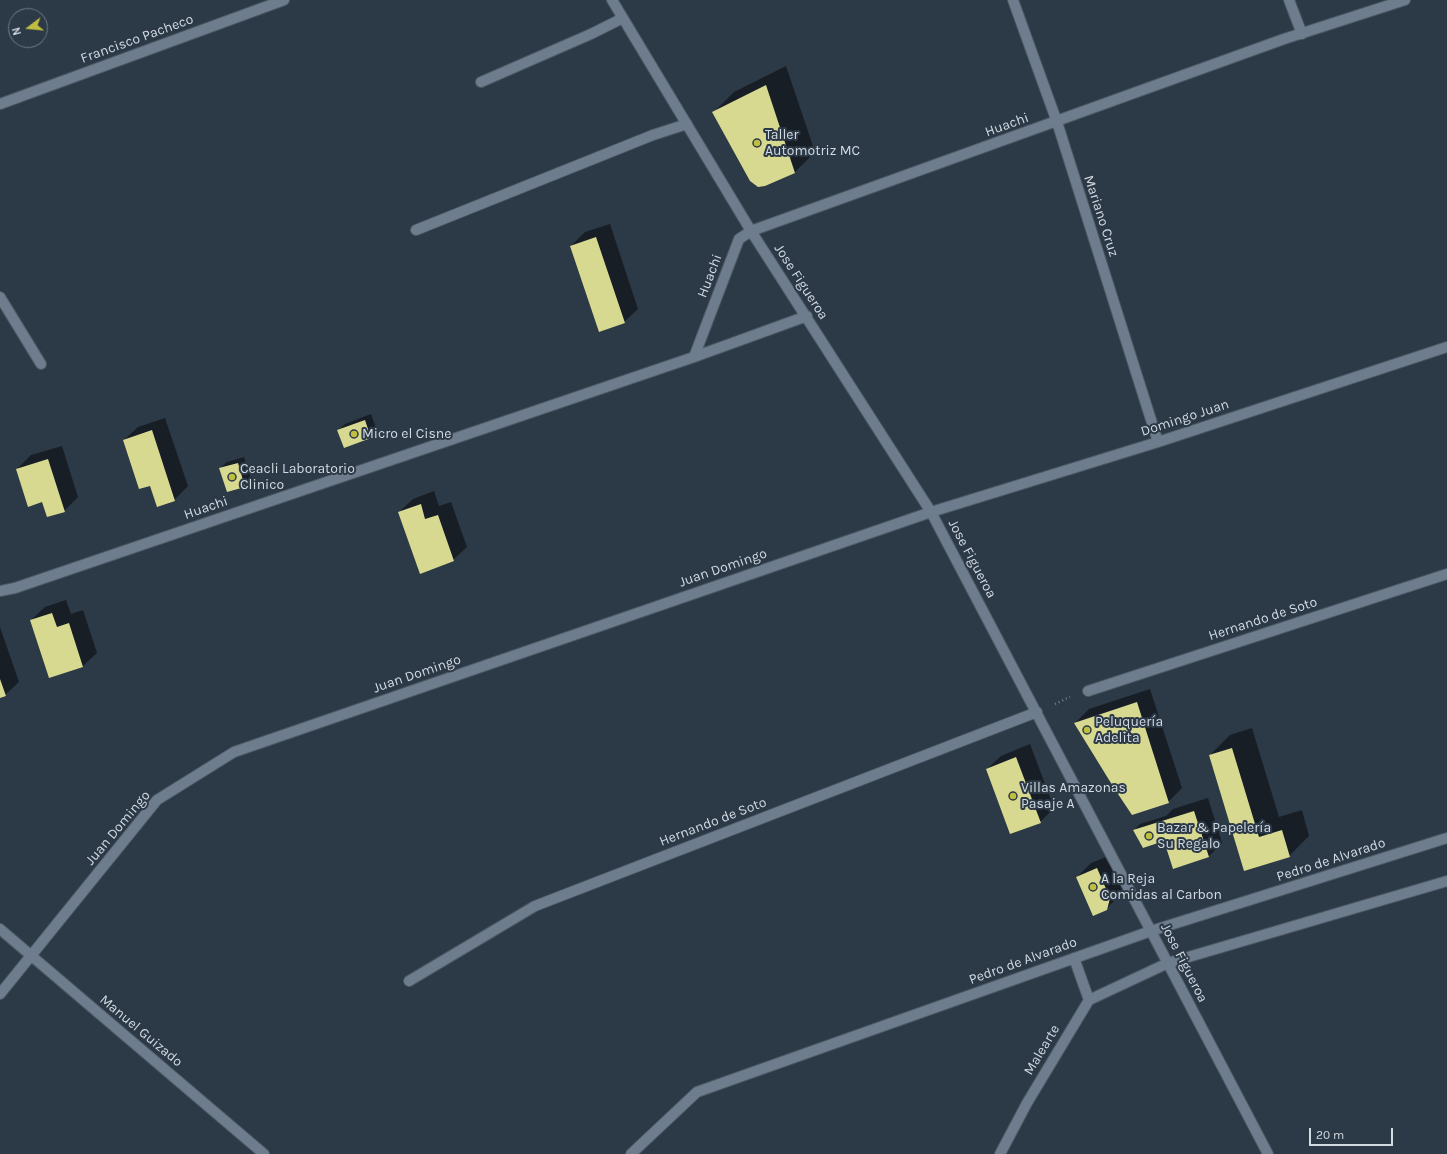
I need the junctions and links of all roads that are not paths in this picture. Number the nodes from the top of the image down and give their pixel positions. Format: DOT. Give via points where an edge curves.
graph roads {
  1 [pos="284,0"];
  2 [pos="612,0"];
  3 [pos="1013,0"];
  4 [pos="1289,0"];
  5 [pos="1405,0"];
  6 [pos="623,18"];
  7 [pos="1302,34"];
  8 [pos="482,82"];
  9 [pos="0,104"];
  10 [pos="1057,122"];
  11 [pos="687,124"];
  12 [pos="416,230"];
  13 [pos="751,231"];
  14 [pos="0,297"];
  15 [pos="807,316"];
  16 [pos="1447,347"];
  17 [pos="694,357"];
  18 [pos="41,364"];
  19 [pos="1158,442"];
  20 [pos="931,512"];
  21 [pos="1447,574"];
  22 [pos="0,591"];
  23 [pos="1088,691"];
  24 [pos="1037,712"];
  25 [pos="1447,838"];
  26 [pos="1447,881"];
  27 [pos="0,929"];
  28 [pos="1151,931"];
  29 [pos="31,956"];
  30 [pos="1074,958"];
  31 [pos="1168,963"];
  32 [pos="409,981"];
  33 [pos="0,994"];
  34 [pos="1088,1000"];
  35 [pos="638,1152"];
  36 [pos="264,1154"];
  37 [pos="1000,1154"];
  38 [pos="1268,1154"];
  1 -- 9 [label="street, Francisco Pacheco"];
  2 -- 6 [label="street, Jose Figueroa"];
  3 -- 10 [label="street, Mariano Cruz"];
  4 -- 7 [label="street"];
  5 -- 7 [label="street, Huachi"];
  6 -- 8 [label="street"];
  6 -- 11 [label="street, Jose Figueroa"];
  7 -- 10 [label="street, Huachi"];
  10 -- 13 [label="street, Huachi"];
  10 -- 19 [label="street, Mariano Cruz"];
  11 -- 12 [label="street" via="653,135"];
  11 -- 13 [label="street, Jose Figueroa"];
  13 -- 15 [label="street, Jose Figueroa"];
  13 -- 17 [label="street, Huachi" via="739,239"];
  14 -- 18 [label="street"];
  15 -- 17 [label="street, Huachi"];
  15 -- 20 [label="street, Jose Figueroa"];
  16 -- 19 [label="street, Domingo Juan"];
  17 -- 22 [label="street, Huachi"];
  19 -- 20 [label="street, Domingo Juan"];
  20 -- 24 [label="street, Jose Figueroa"];
  20 -- 29 [label="street, Juan Domingo" via="234,752 157,800"];
  21 -- 23 [label="street, Hernando de Soto"];
  24 -- 28 [label="street, Jose Figueroa"];
  24 -- 32 [label="street, Hernando de Soto" via="535,906"];
  25 -- 28 [label="street, Pedro de Alvarado"];
  26 -- 31 [label="street"];
  27 -- 29 [label="street, Manuel Guizado"];
  28 -- 30 [label="street, Pedro de Alvarado"];
  28 -- 31 [label="street, Jose Figueroa"];
  29 -- 33 [label="street, Juan Domingo"];
  29 -- 36 [label="street, Manuel Guizado"];
  30 -- 34 [label="street"];
  30 -- 35 [label="street, Pedro de Alvarado" via="697,1092"];
  31 -- 34 [label="street"];
  31 -- 38 [label="street, Jose Figueroa"];
  34 -- 37 [label="street, Malearte"];
}
